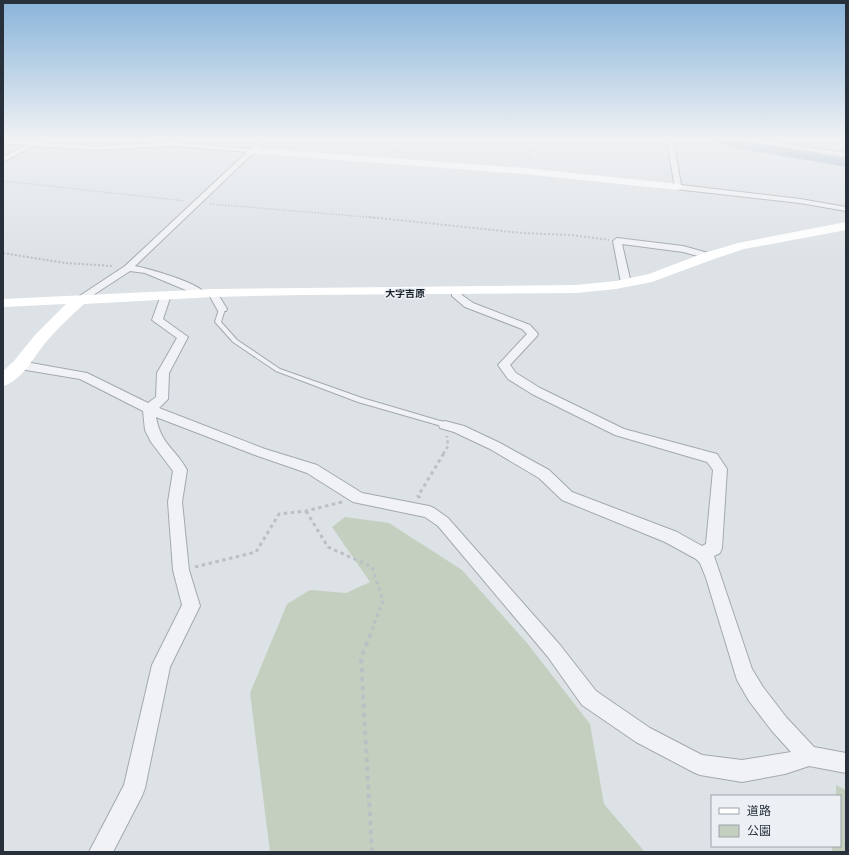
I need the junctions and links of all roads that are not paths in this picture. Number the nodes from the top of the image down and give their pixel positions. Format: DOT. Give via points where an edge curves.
graph roads {
  1 [pos="222,179"];
  2 [pos="600,179"];
  3 [pos="677,179"];
  4 [pos="678,187"];
  5 [pos="846,209"];
  6 [pos="846,226"];
  7 [pos="709,256"];
  8 [pos="128,268"];
  9 [pos="626,283"];
  10 [pos="457,291"];
  11 [pos="206,293"];
  12 [pos="166,295"];
  13 [pos="80,299"];
  14 [pos="3,304"];
  15 [pos="222,309"];
  16 [pos="20,365"];
  17 [pos="3,380"];
  18 [pos="148,409"];
  19 [pos="446,425"];
  20 [pos="702,554"];
  21 [pos="809,756"];
  22 [pos="846,763"];
  23 [pos="101,852"];
  1 -- 8 [label="street"];
  2 -- 4 [label="street"];
  3 -- 4 [label="street"];
  4 -- 5 [label="street"];
  6 -- 7 [label="street" via="742,246"];
  7 -- 9 [label="street" via="652,278"];
  7 -- 9 [label="street" via="682,249 617,241"];
  8 -- 11 [label="street" via="147,271"];
  8 -- 13 [label="street"];
  9 -- 10 [label="street" via="576,289"];
  10 -- 11 [label="street"];
  10 -- 20 [label="street" via="457,296 470,305 526,327 533,334 504,365 512,376 536,391 620,432 712,458 720,469 714,548"];
  11 -- 12 [label="street"];
  11 -- 15 [label="street"];
  12 -- 13 [label="street"];
  12 -- 18 [label="street" via="157,320 183,337 163,372 162,399"];
  13 -- 14 [label="street"];
  13 -- 16 [label="street" via="41,338"];
  15 -- 19 [label="lane" via="218,322 235,341 278,370 360,400"];
  16 -- 17 [label="street"];
  16 -- 18 [label="street" via="83,376"];
  18 -- 21 [label="street" via="312,469 358,498 428,512 443,522 554,651 589,698 643,735 700,765 742,771 785,764"];
  18 -- 23 [label="street" via="152,430 158,442 180,470 175,502 181,570 190,606 161,665 134,788"];
  19 -- 20 [label="street" via="495,446 544,474 567,496 671,537"];
  20 -- 21 [label="street" via="707,559 714,578 744,673 779,724"];
  21 -- 22 [label="street"];
}
